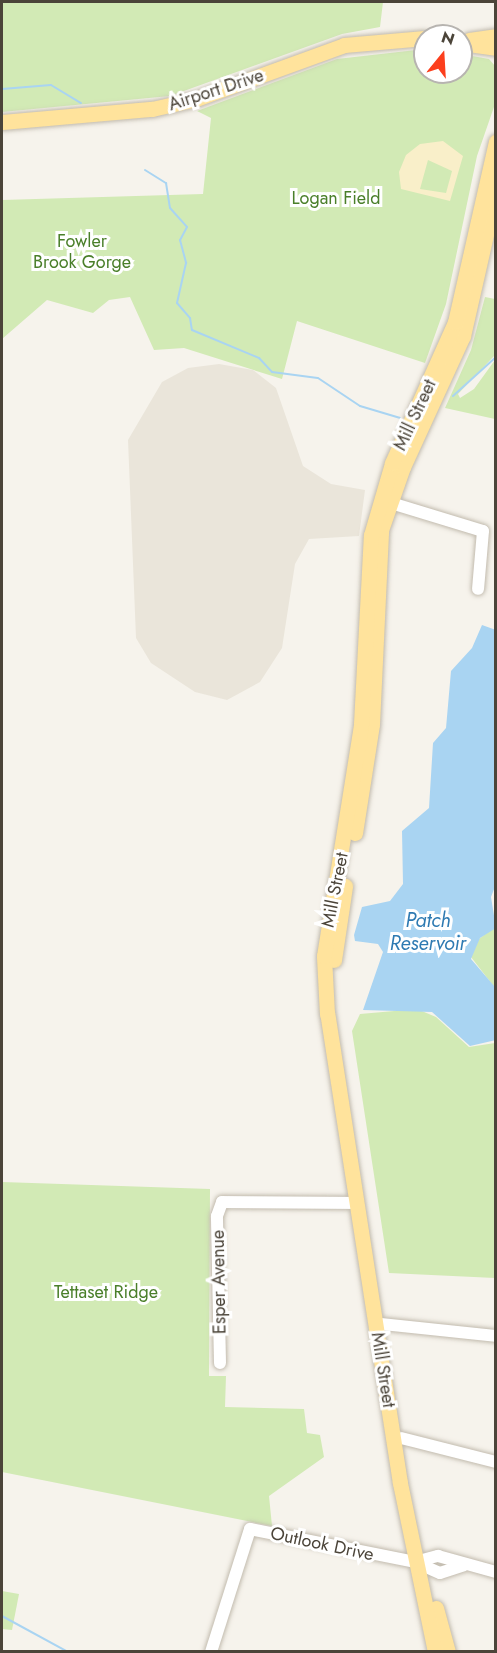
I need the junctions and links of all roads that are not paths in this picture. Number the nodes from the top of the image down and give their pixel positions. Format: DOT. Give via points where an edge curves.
graph roads {
  1 [pos="495,36"];
  2 [pos="413,39"];
  3 [pos="473,40"];
  4 [pos="473,45"];
  5 [pos="491,50"];
  6 [pos="2,122"];
  7 [pos="495,142"];
  8 [pos="495,191"];
  9 [pos="391,502"];
  10 [pos="478,590"];
  11 [pos="338,897"];
  12 [pos="356,1203"];
  13 [pos="382,1324"];
  14 [pos="495,1336"];
  15 [pos="220,1363"];
  16 [pos="401,1438"];
  17 [pos="495,1461"];
  18 [pos="421,1562"];
  19 [pos="495,1572"];
  20 [pos="211,1652"];
  21 [pos="435,1652"];
  22 [pos="448,1652"];
  1 -- 3 [label="main road"];
  2 -- 6 [label="main road, Airport Drive" via="344,45 152,110"];
  4 -- 5 [label="main road"];
  7 -- 11 [label="main road, Mill Street" via="455,322 392,463 371,535 361,724"];
  8 -- 9 [label="main road, Mill Street" via="460,345"];
  9 -- 10 [label="street" via="483,531"];
  9 -- 11 [label="main road, Mill Street" via="377,566 372,724"];
  11 -- 12 [label="main road, Mill Street" via="326,934 325,994"];
  11 -- 13 [label="main road, Mill Street" via="334,996"];
  12 -- 15 [label="street, Esper Avenue" via="222,1202 217,1216"];
  12 -- 18 [label="main road, Mill Street"];
  13 -- 14 [label="street"];
  13 -- 16 [label="main road, Mill Street"];
  16 -- 17 [label="street"];
  16 -- 18 [label="main road, Mill Street"];
  18 -- 19 [label="street" via="440,1573 464,1565"];
  18 -- 20 [label="street, Outlook Drive" via="250,1529"];
  18 -- 21 [label="main road, Mill Street"];
  18 -- 22 [label="main road, Mill Street"];
}
